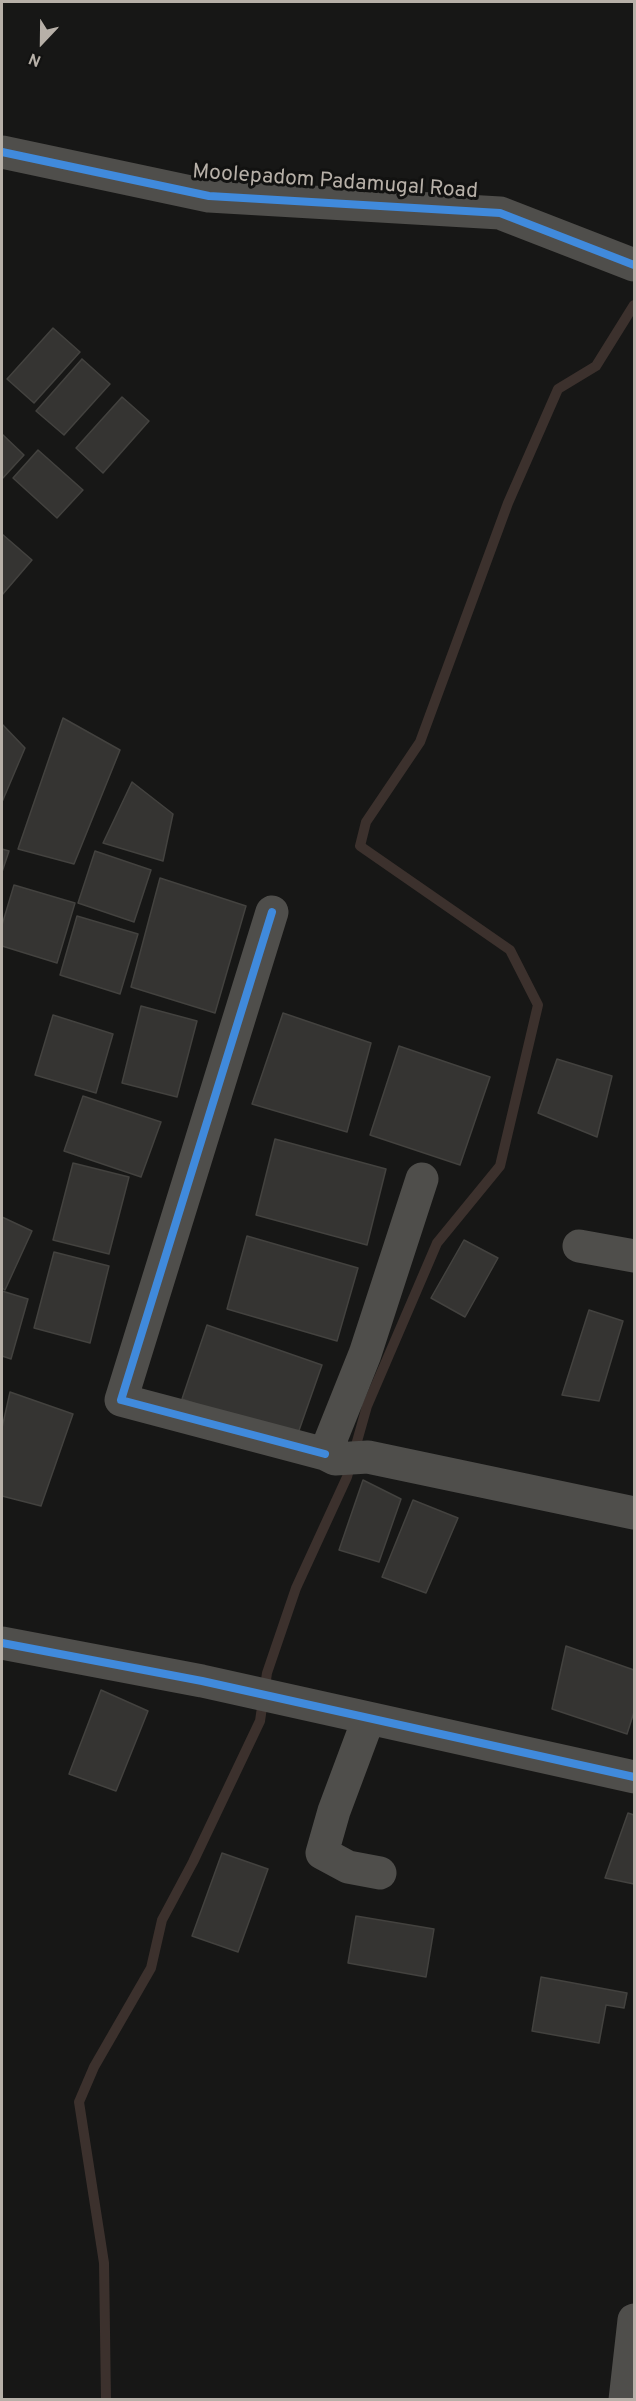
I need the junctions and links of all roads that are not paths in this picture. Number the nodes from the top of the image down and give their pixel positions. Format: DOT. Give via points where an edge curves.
graph roads {
  1 [pos="2,152"];
  2 [pos="630,264"];
  3 [pos="272,912"];
  4 [pos="422,1179"];
  5 [pos="579,1246"];
  6 [pos="634,1256"];
  7 [pos="330,1456"];
  8 [pos="634,1513"];
  9 [pos="2,1643"];
  10 [pos="368,1720"];
  11 [pos="634,1777"];
  12 [pos="380,1873"];
  13 [pos="634,2320"];
  14 [pos="625,2400"];
  1 -- 2 [label="street, Moolepadom Padamugal Road" via="209,196 500,213"];
  3 -- 7 [label="street" via="121,1400"];
  4 -- 7 [label="street"];
  5 -- 6 [label="street"];
  7 -- 8 [label="street" via="368,1457"];
  9 -- 10 [label="street" via="202,1681"];
  10 -- 11 [label="street"];
  10 -- 12 [label="street" via="322,1853 348,1867"];
  13 -- 14 [label="street"];
}
